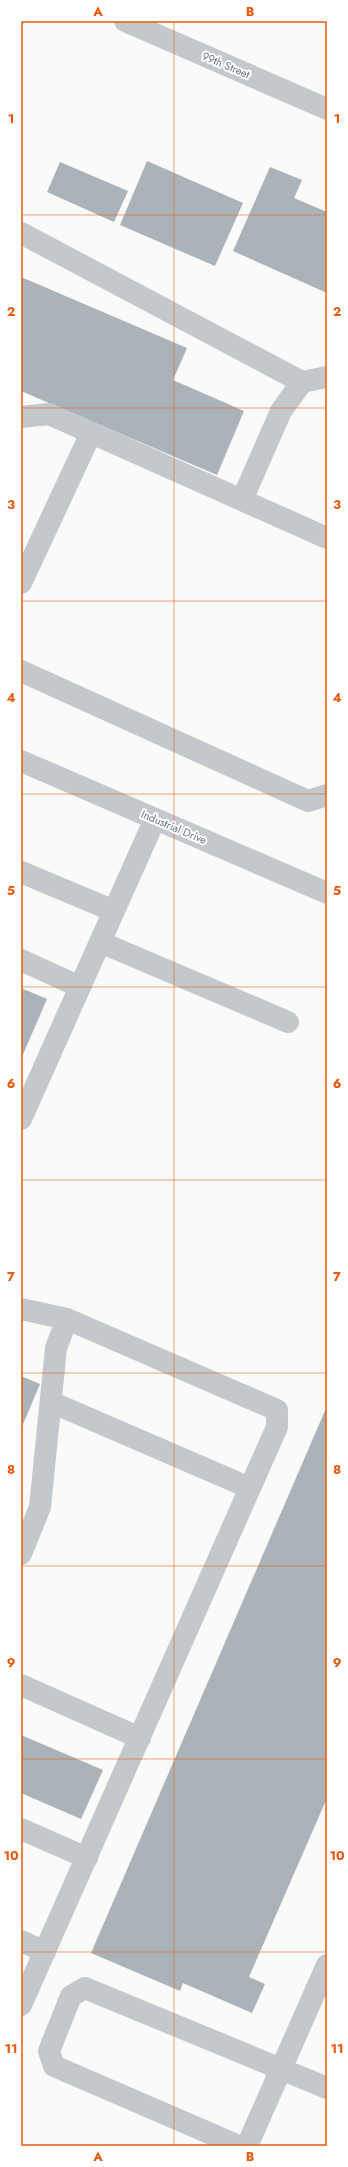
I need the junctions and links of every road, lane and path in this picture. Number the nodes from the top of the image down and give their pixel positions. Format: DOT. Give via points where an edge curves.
graph roads {
  1 [pos="125,21"];
  2 [pos="327,109"];
  3 [pos="21,233"];
  4 [pos="327,377"];
  5 [pos="302,382"];
  6 [pos="21,417"];
  7 [pos="91,434"];
  8 [pos="242,500"];
  9 [pos="327,538"];
  10 [pos="21,583"];
  11 [pos="21,671"];
  12 [pos="21,762"];
  13 [pos="327,795"];
  14 [pos="155,819"];
  15 [pos="21,872"];
  16 [pos="327,893"];
  17 [pos="114,911"];
  18 [pos="100,942"];
  19 [pos="21,960"];
  20 [pos="80,987"];
  21 [pos="288,1022"];
  22 [pos="21,1119"];
  23 [pos="21,1309"];
  24 [pos="68,1320"];
  25 [pos="51,1402"];
  26 [pos="250,1488"];
  27 [pos="21,1554"];
  28 [pos="21,1685"];
  29 [pos="140,1738"];
  30 [pos="21,1829"];
  31 [pos="87,1858"];
  32 [pos="21,1941"];
  33 [pos="45,1952"];
  34 [pos="324,1979"];
  35 [pos="21,2005"];
  36 [pos="280,2068"];
  37 [pos="327,2088"];
  38 [pos="239,2146"];
  39 [pos="247,2146"];
  1 -- 2 [label="street, 99th Street"];
  3 -- 5 [label="street"];
  4 -- 5 [label="street"];
  5 -- 8 [label="street" via="281,411"];
  6 -- 7 [label="street" via="49,414"];
  7 -- 8 [label="street"];
  7 -- 10 [label="street"];
  8 -- 9 [label="street"];
  11 -- 13 [label="street" via="308,801"];
  12 -- 14 [label="street, Industrial Drive"];
  14 -- 16 [label="street, Industrial Drive"];
  14 -- 17 [label="street"];
  15 -- 17 [label="street"];
  17 -- 18 [label="street"];
  18 -- 20 [label="street"];
  18 -- 21 [label="street"];
  19 -- 20 [label="street"];
  20 -- 22 [label="street"];
  23 -- 24 [label="street"];
  24 -- 25 [label="street" via="56,1348"];
  24 -- 26 [label="street" via="277,1410 277,1427"];
  25 -- 26 [label="street"];
  25 -- 27 [label="street" via="40,1507"];
  26 -- 29 [label="street"];
  28 -- 29 [label="street"];
  29 -- 31 [label="street"];
  30 -- 31 [label="street"];
  31 -- 33 [label="street"];
  32 -- 33 [label="street"];
  33 -- 35 [label="street"];
  34 -- 36 [label="street"];
  36 -- 37 [label="street"];
  36 -- 38 [label="street" via="85,1988 71,1996 49,2051 54,2066"];
  36 -- 39 [label="street"];
}
